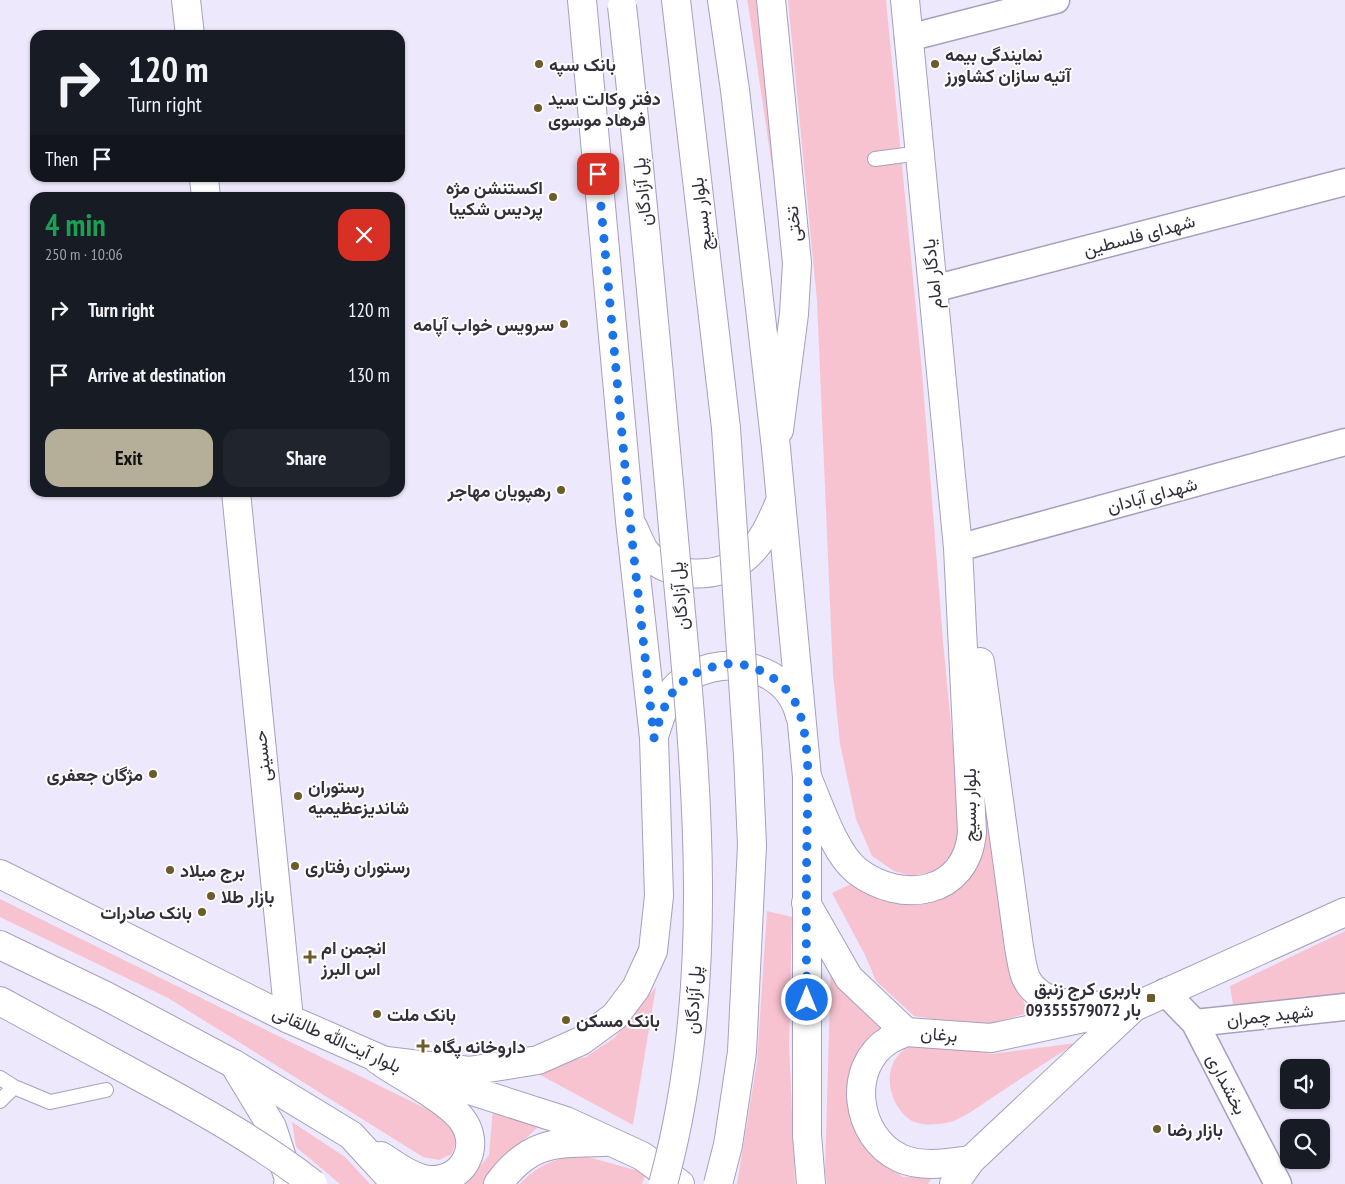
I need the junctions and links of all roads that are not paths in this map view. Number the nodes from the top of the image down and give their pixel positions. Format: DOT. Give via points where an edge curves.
graph roads {
  1 [pos="186,0"];
  2 [pos="582,0"];
  3 [pos="676,0"];
  4 [pos="722,0"];
  5 [pos="771,0"];
  6 [pos="905,0"];
  7 [pos="1056,0"];
  8 [pos="622,3"];
  9 [pos="189,30"];
  10 [pos="908,38"];
  11 [pos="920,153"];
  12 [pos="875,159"];
  13 [pos="1345,182"];
  14 [pos="933,288"];
  15 [pos="1345,442"];
  16 [pos="776,448"];
  17 [pos="237,497"];
  18 [pos="782,497"];
  19 [pos="630,521"];
  20 [pos="958,548"];
  21 [pos="804,734"];
  22 [pos="654,738"];
  23 [pos="808,777"];
  24 [pos="0,874"];
  25 [pos="806,903"];
  26 [pos="1345,912"];
  27 [pos="0,945"];
  28 [pos="1164,992"];
  29 [pos="0,1001"];
  30 [pos="1134,1007"];
  31 [pos="1345,1007"];
  32 [pos="289,1019"];
  33 [pos="1195,1023"];
  34 [pos="906,1032"];
  35 [pos="378,1060"];
  36 [pos="234,1064"];
  37 [pos="0,1078"];
  38 [pos="14,1087"];
  39 [pos="106,1090"];
  40 [pos="0,1101"];
  41 [pos="351,1135"];
  42 [pos="609,1142"];
  43 [pos="971,1160"];
  44 [pos="288,1184"];
  45 [pos="313,1184"];
  46 [pos="396,1184"];
  47 [pos="498,1184"];
  48 [pos="663,1184"];
  49 [pos="680,1184"];
  50 [pos="718,1184"];
  51 [pos="811,1184"];
  52 [pos="954,1184"];
  53 [pos="1278,1184"];
  1 -- 9 [label="main road"];
  2 -- 19 [label="main road"];
  3 -- 50 [label="main road, بلوار بسیج, bridge" via="726,428 752,845 742,1052 728,1145"];
  4 -- 16 [label="main road"];
  5 -- 16 [label="main road, تختی" via="797,263 794,314"];
  6 -- 10 [label="main road, یادگار امام"];
  7 -- 10 [label="street"];
  8 -- 48 [label="main road, پل آزادگان, bridge" via="691,719 699,870 690,1055 677,1134"];
  10 -- 11 [label="main road, یادگار امام"];
  11 -- 12 [label="lane"];
  11 -- 14 [label="main road, یادگار امام"];
  13 -- 14 [label="street, شهدای فلسطین"];
  14 -- 20 [label="main road, یادگار امام"];
  15 -- 20 [label="street, شهدای آبادان"];
  16 -- 18 [label="main road"];
  17 -- 32 [label="main road, حسینی"];
  18 -- 19 [label="main road" via="760,541 742,560 719,571 694,574 668,568 647,554"];
  18 -- 21 [label="main road"];
  19 -- 22 [label="main road"];
  20 -- 23 [label="main road, بلوار بسیج" via="972,832 971,848 963,864 945,884 920,891 894,889 863,874 839,849"];
  20 -- 30 [label="main road" via="980,664 1026,979 1042,995 1062,1003"];
  21 -- 22 [label="main road" via="799,710 780,684 768,674 745,665 721,664 698,671 678,685 664,705"];
  21 -- 23 [label="main road"];
  22 -- 35 [label="main road" via="659,896 653,951 636,988 614,1016 581,1040 538,1060 469,1071"];
  23 -- 25 [label="main road"];
  24 -- 32 [label="main road, بلوار آیت‌الله طالقانی"];
  25 -- 34 [label="main road, برغان" via="849,978"];
  25 -- 51 [label="main road"];
  26 -- 28 [label="main road, برغان"];
  27 -- 36 [label="main road" via="106,996"];
  28 -- 30 [label="main road, برغان"];
  28 -- 33 [label="street, بخشداری"];
  29 -- 45 [label="main road, bridge" via="202,1111 280,1158"];
  30 -- 34 [label="main road, برغان" via="991,1038"];
  30 -- 43 [label="main road, برغان"];
  31 -- 33 [label="street, شهید چمران"];
  32 -- 35 [label="main road, بلوار آیت‌الله طالقانی"];
  33 -- 53 [label="street, بخشداری"];
  34 -- 43 [label="main road" via="888,1040 871,1059 862,1082 865,1121 879,1142 899,1158 936,1164"];
  35 -- 41 [label="main road" via="460,1116 470,1134 468,1158 457,1174 427,1180 401,1170"];
  35 -- 42 [label="main road, بلوار آیت‌الله طالقانی" via="566,1121"];
  36 -- 41 [label="main road"];
  36 -- 44 [label="main road" via="272,1127"];
  37 -- 38 [label="lane"];
  38 -- 39 [label="lane" via="50,1102"];
  38 -- 40 [label="lane"];
  41 -- 46 [label="main road"];
  42 -- 47 [label="main road" via="560,1143 528,1152"];
  42 -- 49 [label="main road, بلوار آیت‌الله طالقانی" via="642,1156"];
  43 -- 52 [label="main road, برغان"];
}
